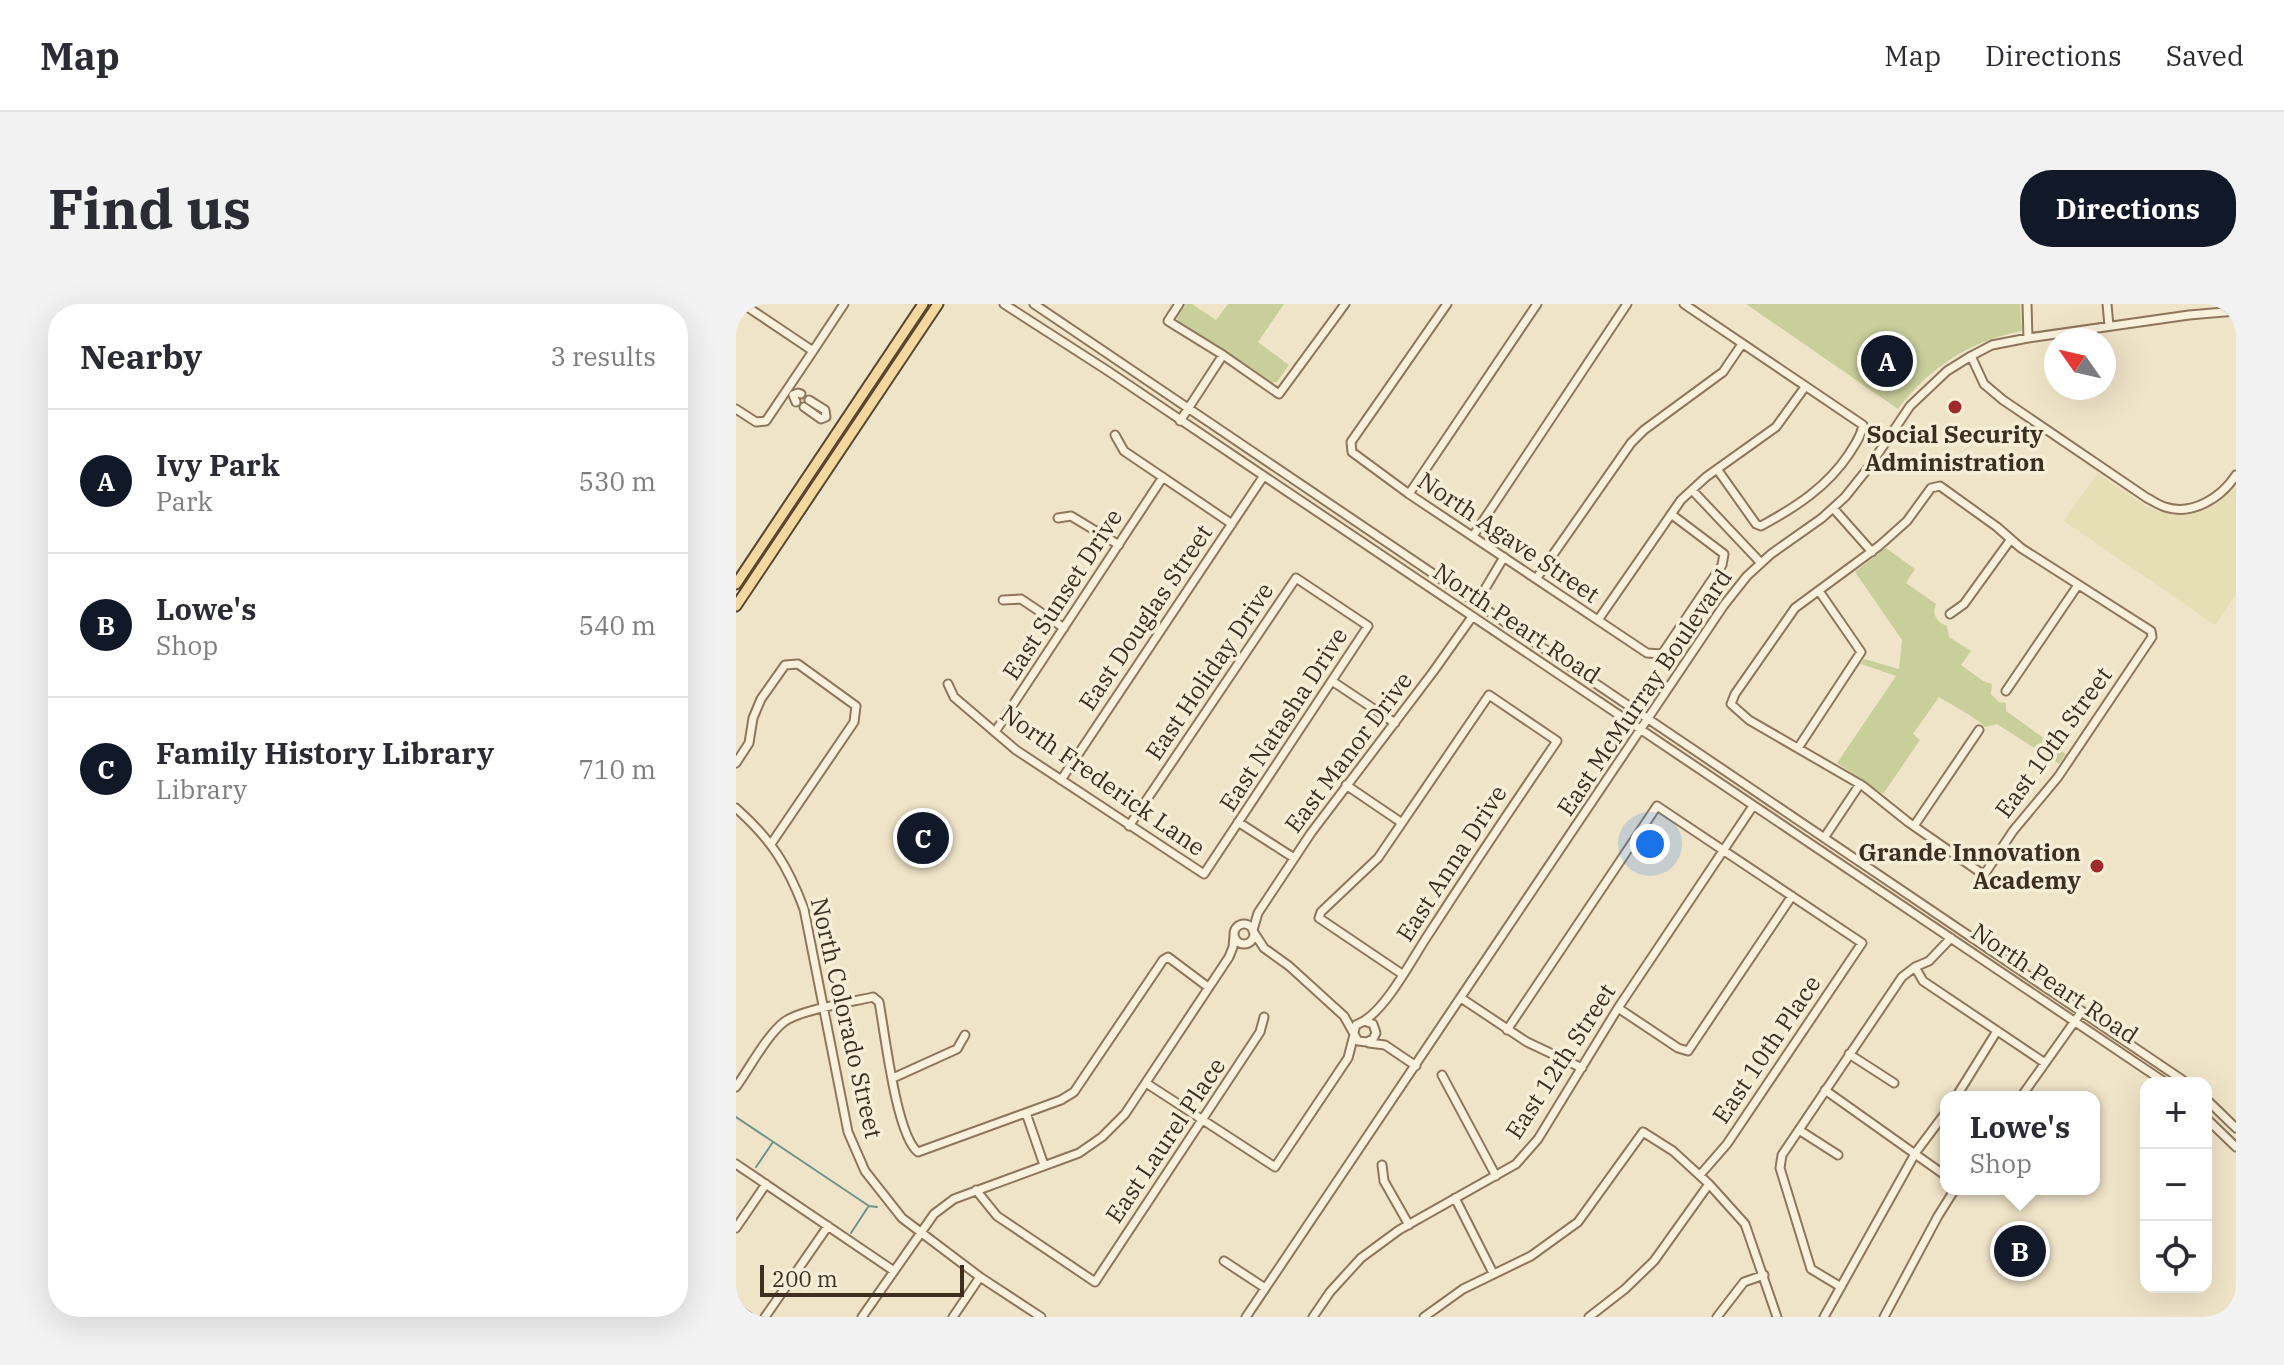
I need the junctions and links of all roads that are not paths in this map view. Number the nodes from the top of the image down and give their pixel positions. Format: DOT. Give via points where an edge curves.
graph roads {
  1 [pos="743,304"];
  2 [pos="844,304"];
  3 [pos="923,304"];
  4 [pos="938,304"];
  5 [pos="1004,304"];
  6 [pos="1034,304"];
  7 [pos="1179,304"];
  8 [pos="1345,304"];
  9 [pos="1447,304"];
  10 [pos="1537,304"];
  11 [pos="1627,304"];
  12 [pos="1684,304"];
  13 [pos="2027,304"];
  14 [pos="2107,304"];
  15 [pos="2187,305"];
  16 [pos="2236,311"];
  17 [pos="2189,315"];
  18 [pos="2109,326"];
  19 [pos="2028,338"];
  20 [pos="1742,344"];
  21 [pos="813,351"];
  22 [pos="1223,355"];
  23 [pos="1971,356"];
  24 [pos="1805,387"];
  25 [pos="798,400"];
  26 [pos="736,409"];
  27 [pos="1188,409"];
  28 [pos="826,417"];
  29 [pos="1180,421"];
  30 [pos="841,427"];
  31 [pos="1115,435"];
  32 [pos="1717,469"];
  33 [pos="2236,475"];
  34 [pos="1163,477"];
  35 [pos="1263,477"];
  36 [pos="1692,490"];
  37 [pos="1409,494"];
  38 [pos="1833,508"];
  39 [pos="1671,514"];
  40 [pos="1058,518"];
  41 [pos="1232,524"];
  42 [pos="1473,536"];
  43 [pos="2011,539"];
  44 [pos="1119,545"];
  45 [pos="1872,552"];
  46 [pos="1504,557"];
  47 [pos="1761,563"];
  48 [pos="1536,579"];
  49 [pos="736,584"];
  50 [pos="2078,585"];
  51 [pos="1819,591"];
  52 [pos="1003,600"];
  53 [pos="1476,604"];
  54 [pos="736,606"];
  55 [pos="1950,614"];
  56 [pos="1472,617"];
  57 [pos="1598,620"];
  58 [pos="1368,626"];
  59 [pos="1064,628"];
  60 [pos="1332,681"];
  61 [pos="948,684"];
  62 [pos="2006,691"];
  63 [pos="1648,720"];
  64 [pos="1395,723"];
  65 [pos="1642,730"];
  66 [pos="1979,730"];
  67 [pos="995,732"];
  68 [pos="1798,748"];
  69 [pos="736,763"];
  70 [pos="1061,780"];
  71 [pos="1860,784"];
  72 [pos="1346,785"];
  73 [pos="1753,806"];
  74 [pos="736,808"];
  75 [pos="1238,822"];
  76 [pos="1402,823"];
  77 [pos="1129,826"];
  78 [pos="1914,826"];
  79 [pos="1824,838"];
  80 [pos="771,844"];
  81 [pos="1724,851"];
  82 [pos="1294,858"];
  83 [pos="1204,874"];
  84 [pos="1792,896"];
  85 [pos="1258,913"];
  86 [pos="1241,925"];
  87 [pos="1253,930"];
  88 [pos="1234,936"];
  89 [pos="1951,938"];
  90 [pos="1245,944"];
  91 [pos="1264,948"];
  92 [pos="1229,957"];
  93 [pos="1915,967"];
  94 [pos="1402,974"];
  95 [pos="1208,987"];
  96 [pos="1461,998"];
  97 [pos="1618,1008"];
  98 [pos="824,1009"];
  99 [pos="1379,1009"];
  100 [pos="2082,1011"];
  101 [pos="1344,1016"];
  102 [pos="1264,1017"];
  103 [pos="1362,1021"];
  104 [pos="2075,1021"];
  105 [pos="1375,1028"];
  106 [pos="1507,1030"];
  107 [pos="1997,1031"];
  108 [pos="1354,1034"];
  109 [pos="965,1035"];
  110 [pos="1366,1043"];
  111 [pos="1385,1045"];
  112 [pos="1849,1054"];
  113 [pos="1348,1058"];
  114 [pos="2045,1063"];
  115 [pos="1416,1066"];
  116 [pos="1582,1068"];
  117 [pos="1442,1075"];
  118 [pos="2157,1077"];
  119 [pos="2178,1077"];
  120 [pos="893,1078"];
  121 [pos="1146,1083"];
  122 [pos="1894,1083"];
  123 [pos="736,1087"];
  124 [pos="1825,1090"];
  125 [pos="1960,1091"];
  126 [pos="2025,1091"];
  127 [pos="2212,1105"];
  128 [pos="1026,1113"];
  129 [pos="1202,1119"];
  130 [pos="1940,1120"];
  131 [pos="2212,1124"];
  132 [pos="2236,1128"];
  133 [pos="1799,1130"];
  134 [pos="2236,1147"];
  135 [pos="1838,1155"];
  136 [pos="1914,1155"];
  137 [pos="736,1164"];
  138 [pos="1044,1165"];
  139 [pos="1382,1165"];
  140 [pos="1940,1172"];
  141 [pos="1700,1175"];
  142 [pos="1496,1176"];
  143 [pos="766,1184"];
  144 [pos="1709,1184"];
  145 [pos="976,1190"];
  146 [pos="1951,1195"];
  147 [pos="1455,1198"];
  148 [pos="1409,1225"];
  149 [pos="828,1226"];
  150 [pos="736,1228"];
  151 [pos="920,1233"];
  152 [pos="1224,1261"];
  153 [pos="894,1271"];
  154 [pos="1493,1273"];
  155 [pos="1764,1275"];
  156 [pos="980,1277"];
  157 [pos="1841,1287"];
  158 [pos="1265,1288"];
  159 [pos="736,1308"];
  160 [pos="749,1317"];
  161 [pos="765,1317"];
  162 [pos="862,1317"];
  163 [pos="953,1317"];
  164 [pos="1041,1317"];
  165 [pos="1246,1317"];
  166 [pos="1313,1317"];
  167 [pos="1424,1317"];
  168 [pos="1589,1317"];
  169 [pos="1717,1317"];
  170 [pos="1777,1317"];
  171 [pos="1824,1317"];
  172 [pos="1884,1317"];
  1 -- 21 [label="street"];
  2 -- 21 [label="street"];
  3 -- 30 [label="main road"];
  4 -- 54 [label="main road"];
  5 -- 29 [label="street, North Peart Road"];
  6 -- 27 [label="street, North Peart Road"];
  7 -- 22 [label="street" via="1168,321"];
  8 -- 22 [label="street" via="1279,394"];
  9 -- 37 [label="street, North Agave Street" via="1351,442 1352,452"];
  10 -- 37 [label="street"];
  11 -- 42 [label="street"];
  12 -- 20 [label="street"];
  13 -- 19 [label="street"];
  14 -- 18 [label="street"];
  15 -- 17 [label="street"];
  16 -- 17 [label="street, East McMurray Boulevard"];
  17 -- 18 [label="street, East McMurray Boulevard"];
  18 -- 19 [label="street, East McMurray Boulevard"];
  19 -- 23 [label="street, East McMurray Boulevard" via="1992,345"];
  20 -- 24 [label="street"];
  20 -- 48 [label="street" via="1723,372 1631,443"];
  21 -- 25 [label="street"];
  22 -- 27 [label="street"];
  23 -- 33 [label="street" via="1984,384 2003,400 2167,508 2211,501"];
  23 -- 38 [label="street, East McMurray Boulevard" via="1910,406 1869,467"];
  24 -- 32 [label="street" via="1776,427"];
  24 -- 32 [label="street" via="1863,425 1839,469 1817,491 1761,526"];
  25 -- 26 [label="street" via="761,423"];
  25 -- 28 [label="street" via="821,419"];
  25 -- 28 [label="street" via="811,401 825,410"];
  27 -- 29 [label="street"];
  27 -- 53 [label="street, North Peart Road"];
  28 -- 30 [label="street"];
  29 -- 35 [label="street, North Peart Road"];
  30 -- 49 [label="main road"];
  31 -- 34 [label="street" via="1124,451"];
  32 -- 36 [label="street"];
  34 -- 41 [label="street"];
  34 -- 44 [label="street, East Sunset Drive"];
  35 -- 41 [label="street, East Douglas Street"];
  35 -- 56 [label="street, North Peart Road"];
  36 -- 39 [label="street"];
  36 -- 47 [label="street"];
  37 -- 42 [label="street, North Agave Street"];
  38 -- 45 [label="street"];
  38 -- 47 [label="street, East McMurray Boulevard"];
  39 -- 57 [label="street"];
  39 -- 57 [label="street, North Agave Street" via="1724,554 1722,565 1662,654 1647,653"];
  40 -- 44 [label="street" via="1071,516"];
  41 -- 70 [label="street, East Douglas Street"];
  42 -- 46 [label="street, North Agave Street"];
  43 -- 45 [label="street" via="1940,486 1931,488 1907,521"];
  43 -- 50 [label="street"];
  43 -- 55 [label="street" via="1964,604"];
  44 -- 59 [label="street, East Sunset Drive"];
  45 -- 51 [label="street"];
  46 -- 48 [label="street, North Agave Street"];
  46 -- 53 [label="street"];
  47 -- 63 [label="street, East McMurray Boulevard" via="1724,605"];
  48 -- 57 [label="street, North Agave Street"];
  50 -- 62 [label="street"];
  50 -- 78 [label="street, East 10th Street" via="2151,631 2152,637 2058,777 1984,875"];
  51 -- 68 [label="street" via="1861,652"];
  51 -- 68 [label="street" via="1795,608 1731,704"];
  52 -- 59 [label="street" via="1021,599"];
  53 -- 63 [label="street, North Peart Road"];
  56 -- 64 [label="street, East Manor Drive"];
  56 -- 65 [label="street, North Peart Road"];
  58 -- 60 [label="street, East Natasha Drive"];
  58 -- 77 [label="street, East Holiday Drive" via="1296,578"];
  59 -- 67 [label="street, East Sunset Drive"];
  60 -- 64 [label="street"];
  60 -- 75 [label="street, East Natasha Drive"];
  61 -- 67 [label="street, North Frederick Lane" via="954,697"];
  63 -- 65 [label="street, East McMurray Boulevard"];
  63 -- 79 [label="street, North Peart Road"];
  64 -- 72 [label="street, East Manor Drive"];
  65 -- 73 [label="street, North Peart Road"];
  65 -- 96 [label="street, East McMurray Boulevard"];
  66 -- 78 [label="street"];
  67 -- 70 [label="street, North Frederick Lane"];
  68 -- 71 [label="street"];
  69 -- 80 [label="street" via="749,743 761,699 785,665 798,664 856,706 854,722"];
  70 -- 77 [label="street, North Frederick Lane"];
  71 -- 78 [label="street"];
  71 -- 79 [label="street"];
  72 -- 76 [label="street"];
  72 -- 82 [label="street, East Manor Drive"];
  73 -- 81 [label="street, East 12th Street"];
  73 -- 89 [label="street, North Peart Road"];
  74 -- 80 [label="street, North Colorado Street"];
  75 -- 82 [label="street"];
  75 -- 83 [label="street, East Natasha Drive"];
  76 -- 94 [label="street" via="1378,858 1319,918"];
  76 -- 94 [label="street, East Anna Drive" via="1489,695 1557,741"];
  77 -- 83 [label="street, North Frederick Lane"];
  79 -- 100 [label="street, North Peart Road"];
  80 -- 98 [label="street, North Colorado Street" via="804,909"];
  81 -- 84 [label="street"];
  81 -- 97 [label="street, East 12th Street"];
  81 -- 106 [label="street" via="1657,806"];
  82 -- 85 [label="street, East Manor Drive"];
  84 -- 97 [label="street" via="1688,1051"];
  84 -- 141 [label="street, East 10th Place" via="1862,943 1727,1144"];
  85 -- 86 [label="street, East Manor Drive"];
  85 -- 87 [label="street, East Manor Drive"];
  86 -- 87 [label="street"];
  86 -- 88 [label="street"];
  87 -- 90 [label="street"];
  87 -- 91 [label="street"];
  88 -- 90 [label="street"];
  88 -- 92 [label="street"];
  89 -- 93 [label="street" via="1929,961"];
  89 -- 104 [label="street, North Peart Road"];
  90 -- 91 [label="street"];
  90 -- 92 [label="street"];
  91 -- 101 [label="street"];
  92 -- 95 [label="street"];
  93 -- 107 [label="street" via="1923,981"];
  93 -- 112 [label="street" via="1902,977"];
  94 -- 99 [label="street, East Anna Drive"];
  95 -- 121 [label="street"];
  95 -- 128 [label="street" via="1168,957 1163,960 1074,1092"];
  96 -- 106 [label="street"];
  96 -- 115 [label="street, East McMurray Boulevard"];
  97 -- 116 [label="street, East 12th Street"];
  98 -- 120 [label="street" via="873,997 879,1002"];
  98 -- 123 [label="street" via="784,1022"];
  98 -- 151 [label="street, North Colorado Street" via="848,1132 865,1171 888,1203"];
  99 -- 103 [label="street, East Anna Drive"];
  99 -- 105 [label="street, East Anna Drive"];
  100 -- 104 [label="street"];
  100 -- 119 [label="street, North Peart Road"];
  101 -- 103 [label="street"];
  101 -- 108 [label="street"];
  102 -- 129 [label="street, East Laurel Place" via="1260,1032"];
  103 -- 105 [label="street"];
  103 -- 108 [label="street"];
  104 -- 114 [label="street"];
  104 -- 118 [label="street, North Peart Road"];
  105 -- 110 [label="street" via="1375,1036"];
  105 -- 111 [label="street"];
  106 -- 116 [label="street"];
  107 -- 114 [label="street"];
  107 -- 125 [label="street"];
  108 -- 110 [label="street"];
  108 -- 113 [label="street"];
  109 -- 120 [label="street" via="957,1049"];
  110 -- 111 [label="street"];
  110 -- 113 [label="street"];
  111 -- 115 [label="street"];
  112 -- 122 [label="street"];
  112 -- 124 [label="street"];
  113 -- 129 [label="street" via="1275,1167"];
  114 -- 126 [label="street"];
  115 -- 158 [label="street, East McMurray Boulevard"];
  116 -- 142 [label="street, East 12th Street" via="1538,1139 1516,1164"];
  117 -- 142 [label="street"];
  120 -- 128 [label="street" via="899,1111 918,1152"];
  121 -- 129 [label="street"];
  121 -- 138 [label="street" via="1102,1137 1079,1153"];
  124 -- 133 [label="street"];
  124 -- 136 [label="street"];
  127 -- 132 [label="street"];
  128 -- 138 [label="street"];
  129 -- 145 [label="street, East Laurel Place" via="1095,1282 997,1216"];
  130 -- 136 [label="street"];
  131 -- 134 [label="street"];
  133 -- 135 [label="street"];
  133 -- 157 [label="street" via="1782,1155 1780,1168 1811,1269"];
  136 -- 140 [label="street"];
  136 -- 157 [label="street"];
  137 -- 143 [label="street"];
  138 -- 145 [label="street"];
  139 -- 148 [label="street" via="1384,1181"];
  141 -- 144 [label="street"];
  141 -- 154 [label="street" via="1643,1132 1578,1222 1531,1256"];
  142 -- 147 [label="street, East 12th Street"];
  143 -- 149 [label="street"];
  143 -- 150 [label="street"];
  144 -- 155 [label="street" via="1745,1224"];
  144 -- 168 [label="street" via="1654,1261"];
  145 -- 151 [label="street" via="934,1214"];
  146 -- 172 [label="street"];
  147 -- 148 [label="street, East 12th Street"];
  147 -- 154 [label="street"];
  148 -- 166 [label="street, East 12th Street" via="1361,1258"];
  149 -- 153 [label="street"];
  149 -- 161 [label="street"];
  151 -- 153 [label="street"];
  151 -- 156 [label="street, North Colorado Street"];
  152 -- 158 [label="street"];
  153 -- 162 [label="street"];
  154 -- 167 [label="street"];
  155 -- 169 [label="street" via="1744,1282"];
  155 -- 170 [label="street"];
  156 -- 163 [label="street"];
  156 -- 164 [label="street, North Colorado Street"];
  157 -- 171 [label="street"];
  158 -- 165 [label="street, East McMurray Boulevard"];
  159 -- 160 [label="street"];
}
